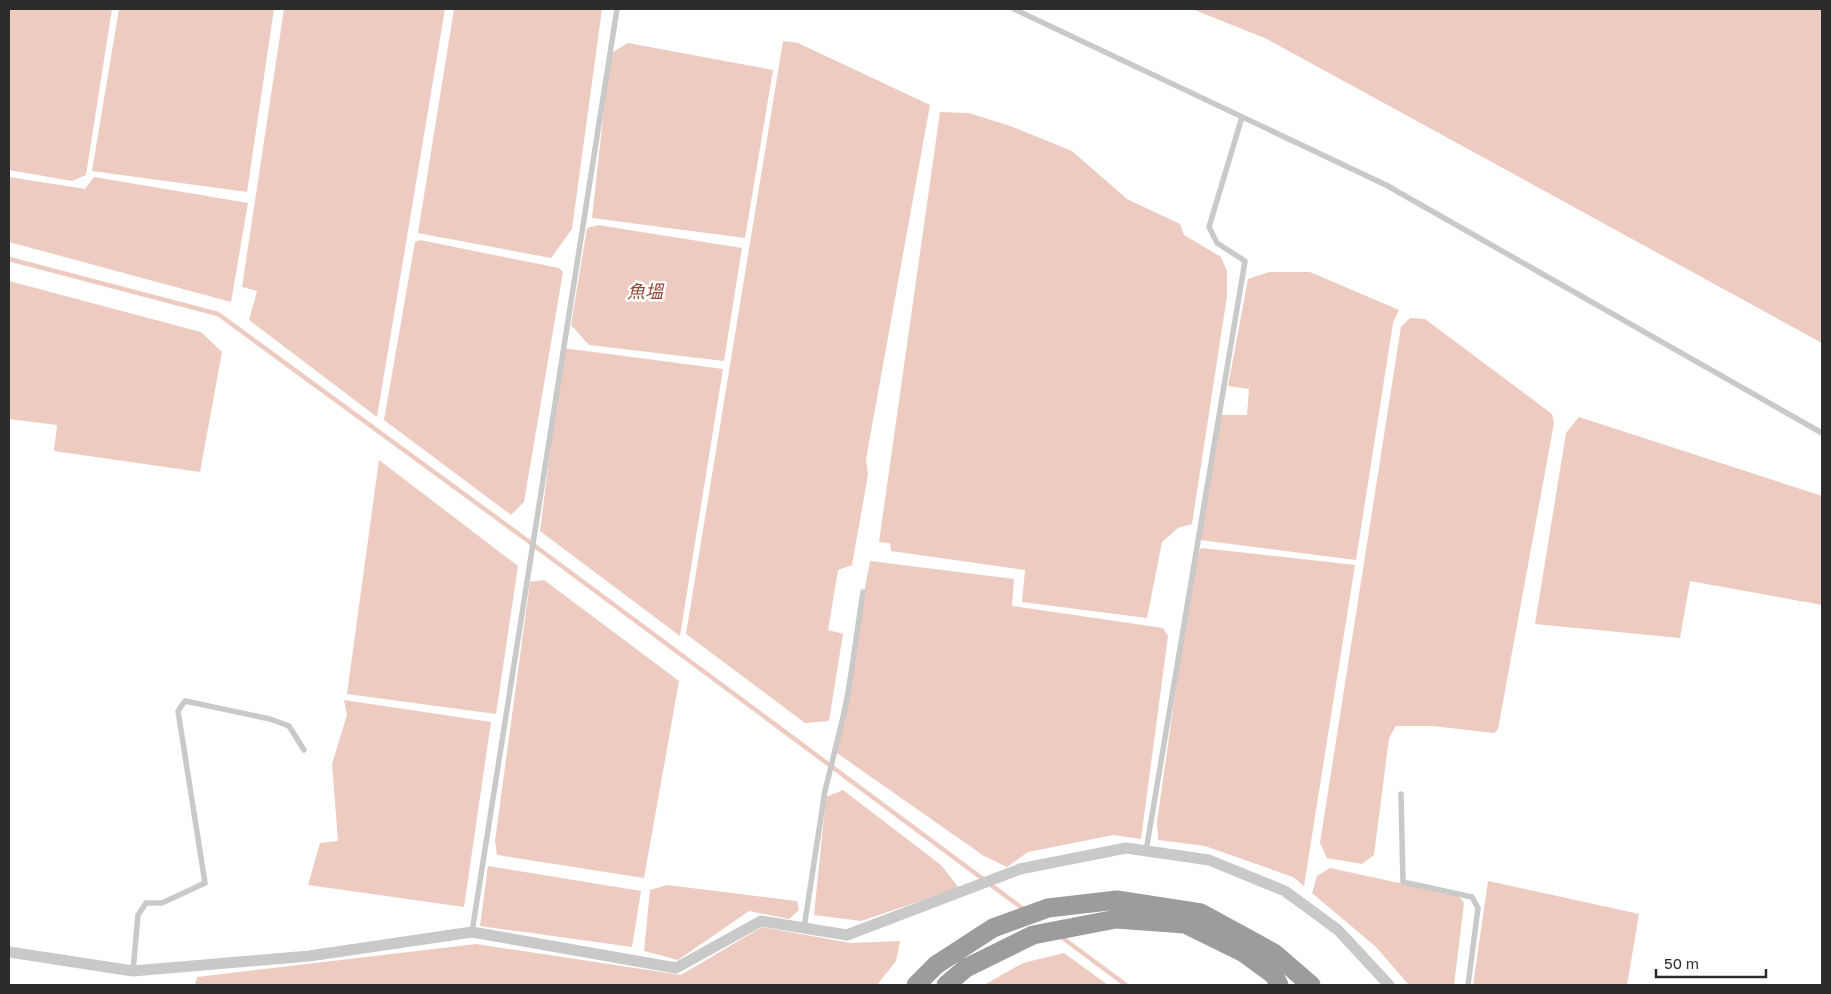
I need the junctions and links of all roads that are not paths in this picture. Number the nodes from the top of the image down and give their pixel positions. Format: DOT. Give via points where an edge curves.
graph roads {
  1 [pos="617,9"];
  2 [pos="1014,9"];
  3 [pos="1242,117"];
  4 [pos="1822,433"];
  5 [pos="863,592"];
  6 [pos="304,750"];
  7 [pos="1401,794"];
  8 [pos="1146,851"];
  9 [pos="804,928"];
  10 [pos="472,932"];
  11 [pos="9,952"];
  12 [pos="133,971"];
  13 [pos="916,985"];
  14 [pos="946,985"];
  15 [pos="1279,985"];
  16 [pos="1311,985"];
  17 [pos="1389,985"];
  18 [pos="1468,985"];
  1 -- 10 [label="lane"];
  2 -- 3 [label="lane"];
  3 -- 4 [label="lane" via="1386,185"];
  3 -- 8 [label="lane" via="1209,227 1217,243 1245,261"];
  5 -- 9 [label="lane" via="846,700 825,791"];
  6 -- 12 [label="lane" via="289,726 185,700 178,711 205,883 162,903 146,903 138,915"];
  7 -- 18 [label="lane" via="1402,882 1472,897 1478,908"];
  8 -- 9 [label="street" via="1126,848 1020,869 847,935"];
  8 -- 17 [label="street" via="1209,860 1285,891 1338,930"];
  9 -- 10 [label="street" via="761,921 676,968"];
  10 -- 12 [label="street" via="309,956"];
  11 -- 12 [label="street"];
  13 -- 16 [label="highway" via="936,965 993,928 1048,908 1117,900 1201,913 1274,953"];
  14 -- 15 [label="highway" via="966,968 1033,935 1116,919 1185,924 1244,953 1274,975"];
}
